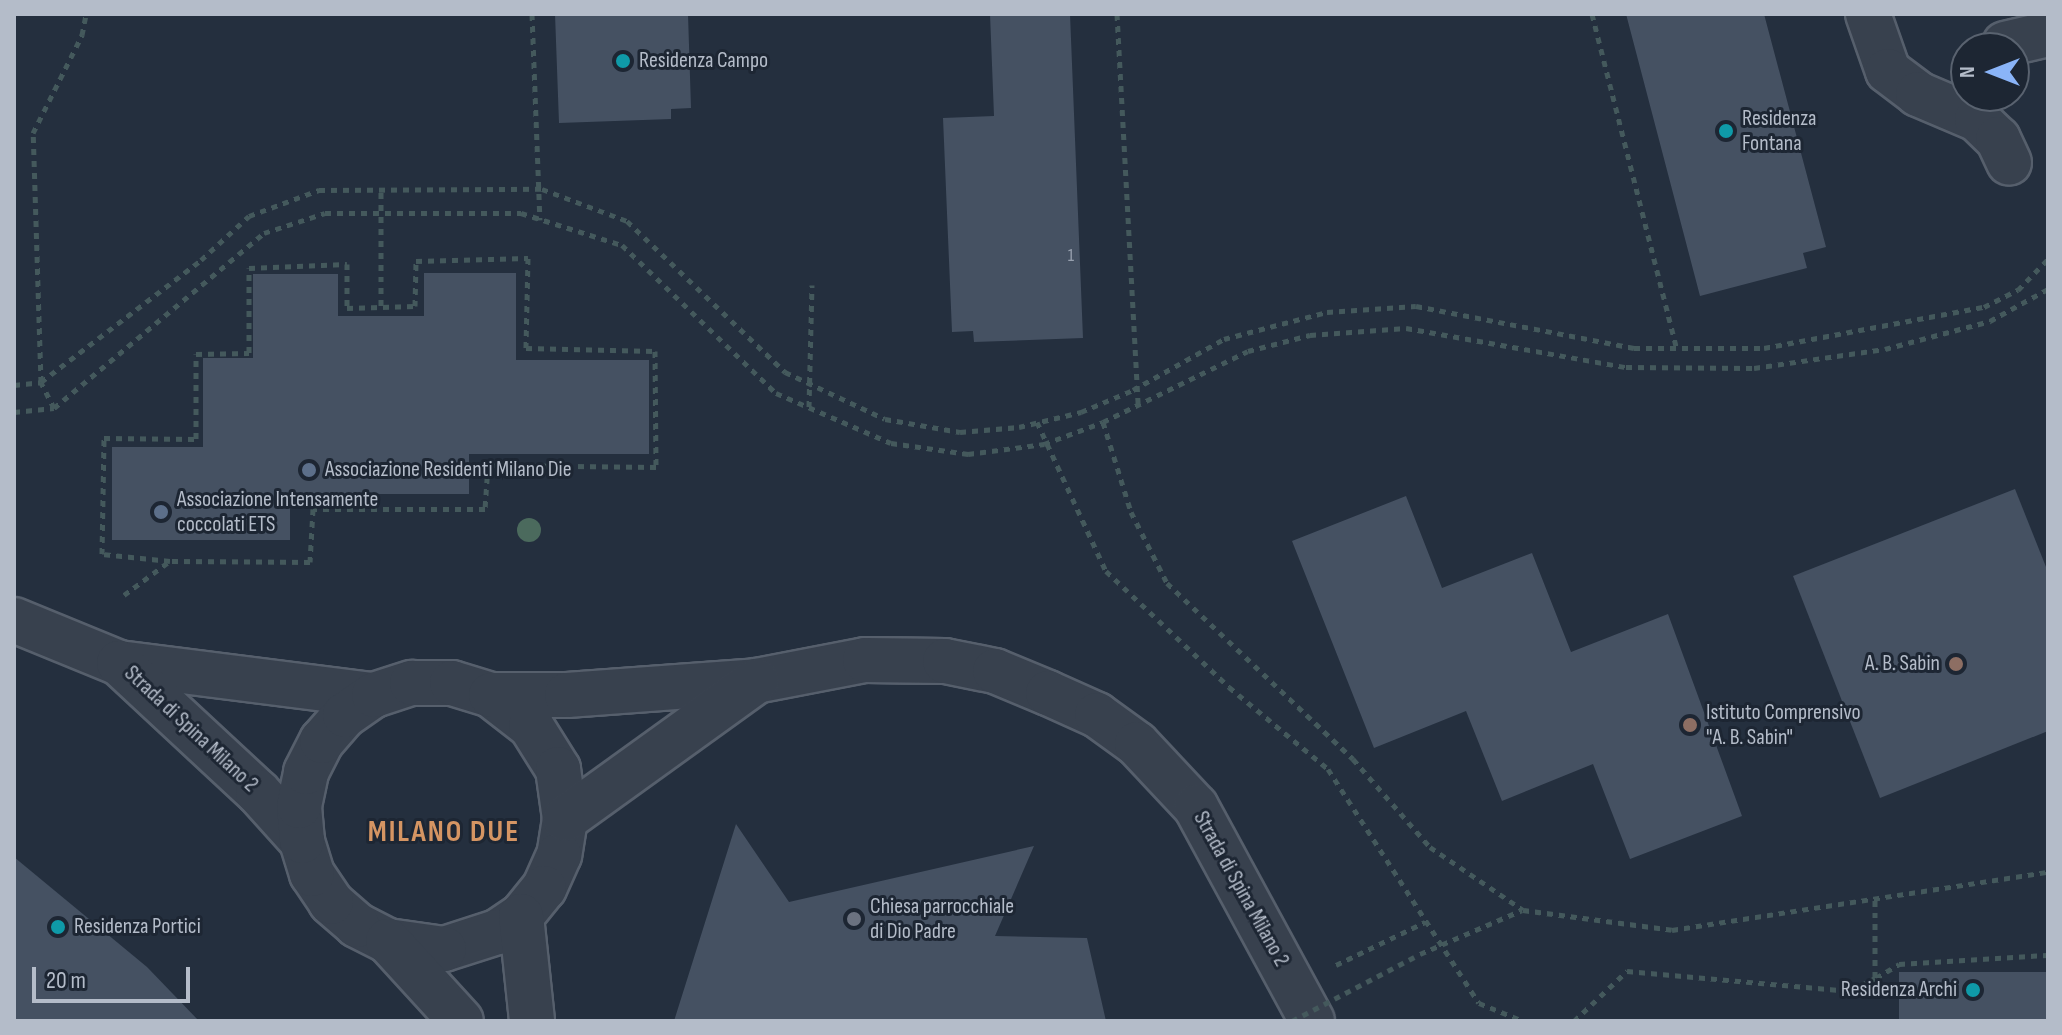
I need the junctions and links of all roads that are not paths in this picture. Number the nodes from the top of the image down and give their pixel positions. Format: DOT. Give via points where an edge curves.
graph roads {
  1 [pos="1868,14"];
  2 [pos="2009,163"];
  3 [pos="14,620"];
  4 [pos="119,663"];
  5 [pos="756,681"];
  6 [pos="374,695"];
  7 [pos="491,695"];
  8 [pos="565,819"];
  9 [pos="302,841"];
  10 [pos="521,916"];
  11 [pos="388,941"];
  12 [pos="1299,1009"];
  13 [pos="461,1021"];
  14 [pos="532,1021"];
  1 -- 2 [label="street" via="1888,71 1918,94 1977,119 1998,139"];
  3 -- 4 [label="street"];
  4 -- 6 [label="street, Strada di Spina Milano 2"];
  4 -- 9 [label="street, Strada di Spina Milano 2" via="258,792"];
  5 -- 7 [label="street, Strada di Spina Milano 2"];
  5 -- 8 [label="street, Strada di Spina Milano 2"];
  5 -- 12 [label="street, Strada di Spina Milano 2" via="865,660 945,661 995,671 1097,715 1137,744 1196,807"];
  6 -- 7 [label="street, Strada di Spina Milano 2" via="412,683 452,683"];
  6 -- 9 [label="street, Strada di Spina Milano 2" via="345,715 322,741 306,772 299,806"];
  7 -- 8 [label="street, Strada di Spina Milano 2" via="531,726 558,769"];
  8 -- 10 [label="street, Strada di Spina Milano 2" via="559,855 544,888"];
  9 -- 11 [label="street, Strada di Spina Milano 2" via="312,874 331,902 357,925"];
  10 -- 11 [label="street, Strada di Spina Milano 2" via="484,938 444,949"];
  10 -- 14 [label="street"];
  11 -- 13 [label="street"];
}
